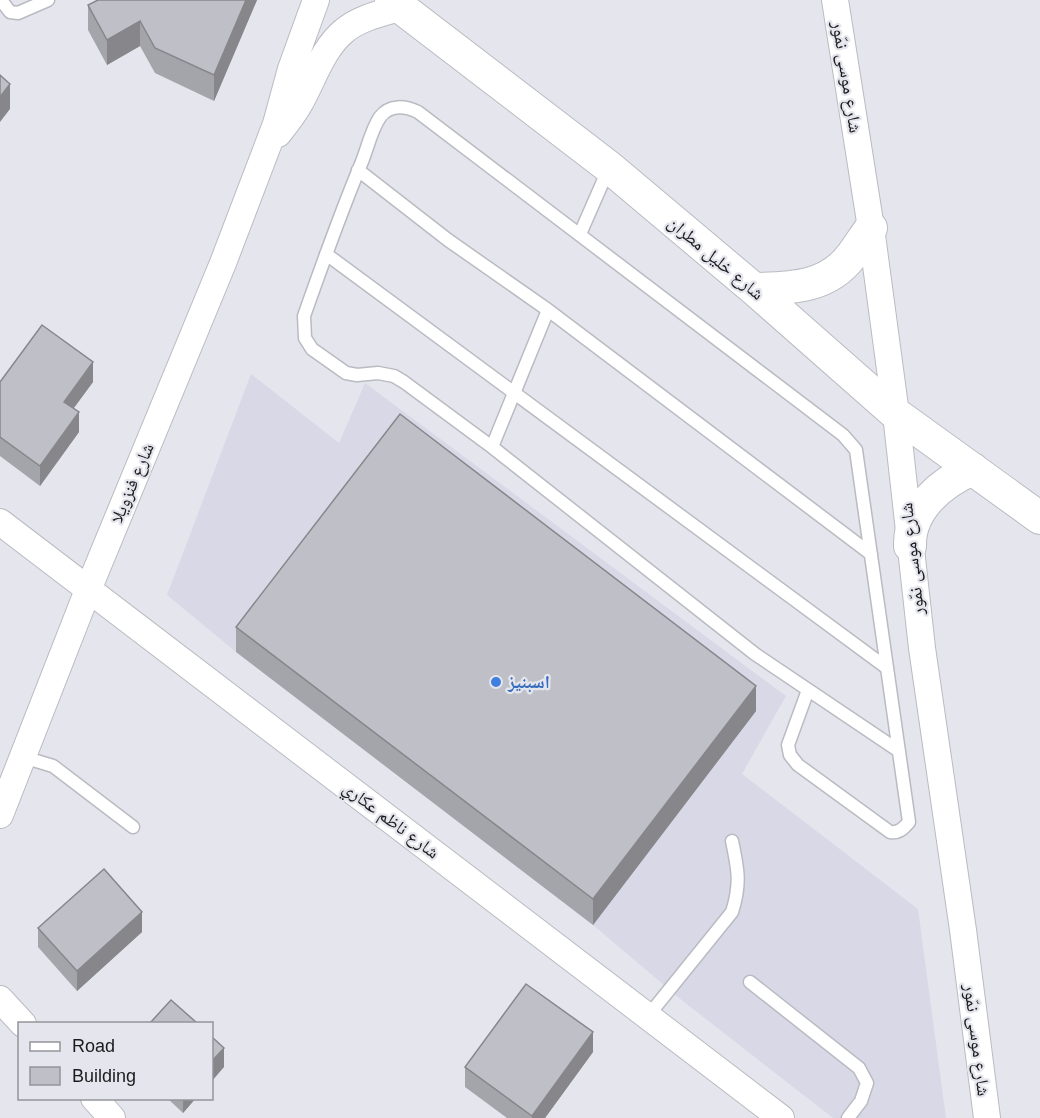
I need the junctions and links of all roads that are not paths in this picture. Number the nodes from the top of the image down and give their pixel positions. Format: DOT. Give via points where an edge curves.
graph roads {
  1 [pos="1,0"];
  2 [pos="48,0"];
  3 [pos="316,0"];
  4 [pos="835,0"];
  5 [pos="395,4"];
  6 [pos="266,151"];
  7 [pos="609,167"];
  8 [pos="358,170"];
  9 [pos="871,228"];
  10 [pos="580,234"];
  11 [pos="327,254"];
  12 [pos="754,289"];
  13 [pos="548,310"];
  14 [pos="514,392"];
  15 [pos="896,414"];
  16 [pos="492,447"];
  17 [pos="973,469"];
  18 [pos="1040,518"];
  19 [pos="0,522"];
  20 [pos="910,546"];
  21 [pos="871,554"];
  22 [pos="88,590"];
  23 [pos="887,668"];
  24 [pos="807,690"];
  25 [pos="899,751"];
  26 [pos="23,757"];
  27 [pos="0,815"];
  28 [pos="132,827"];
  29 [pos="732,841"];
  30 [pos="750,982"];
  31 [pos="0,999"];
  32 [pos="648,1016"];
  33 [pos="22,1022"];
  34 [pos="96,1100"];
  35 [pos="112,1118"];
  36 [pos="781,1118"];
  37 [pos="848,1118"];
  38 [pos="987,1118"];
  1 -- 2 [label="lane" via="10,12 18,13"];
  3 -- 6 [label="street, شارع فنزويلا"];
  4 -- 9 [label="street, شارع موسى نمّور"];
  5 -- 6 [label="street, شارع فنزويلا" via="343,31"];
  5 -- 7 [label="street, شارع خليل مطران"];
  6 -- 22 [label="street, شارع فنزويلا" via="224,263"];
  7 -- 10 [label="lane"];
  7 -- 12 [label="street, شارع خليل مطران"];
  8 -- 10 [label="lane" via="381,117 398,106 407,107"];
  8 -- 11 [label="lane"];
  8 -- 13 [label="lane"];
  9 -- 12 [label="street" via="852,256 817,283"];
  9 -- 15 [label="street, شارع موسى نمّور"];
  10 -- 21 [label="lane" via="850,442 858,456"];
  11 -- 14 [label="lane"];
  11 -- 16 [label="lane" via="304,316 305,338 312,349 346,373 394,376"];
  12 -- 15 [label="street, شارع خليل مطران"];
  13 -- 14 [label="lane"];
  13 -- 21 [label="lane"];
  14 -- 16 [label="lane"];
  14 -- 23 [label="lane"];
  15 -- 17 [label="street, شارع خليل مطران"];
  15 -- 20 [label="street, شارع موسى نمّور"];
  16 -- 24 [label="lane" via="755,654"];
  17 -- 18 [label="street, شارع خليل مطران"];
  17 -- 20 [label="street" via="958,475 929,498 909,535"];
  19 -- 22 [label="street, شارع ناظم عكاري"];
  20 -- 38 [label="street, شارع موسى نمّور"];
  21 -- 23 [label="lane"];
  22 -- 26 [label="street, شارع فنزويلا"];
  22 -- 32 [label="street, شارع ناظم عكاري"];
  23 -- 25 [label="lane"];
  24 -- 25 [label="lane"];
  24 -- 25 [label="lane" via="789,738 790,755 798,765 895,833 909,822"];
  26 -- 27 [label="street, شارع فنزويلا"];
  26 -- 28 [label="lane" via="53,766"];
  29 -- 32 [label="lane" via="739,876 732,912"];
  30 -- 37 [label="lane" via="859,1068 867,1083 861,1101"];
  31 -- 33 [label="street"];
  32 -- 36 [label="street, شارع ناظم عكاري"];
  34 -- 35 [label="street"];
}
